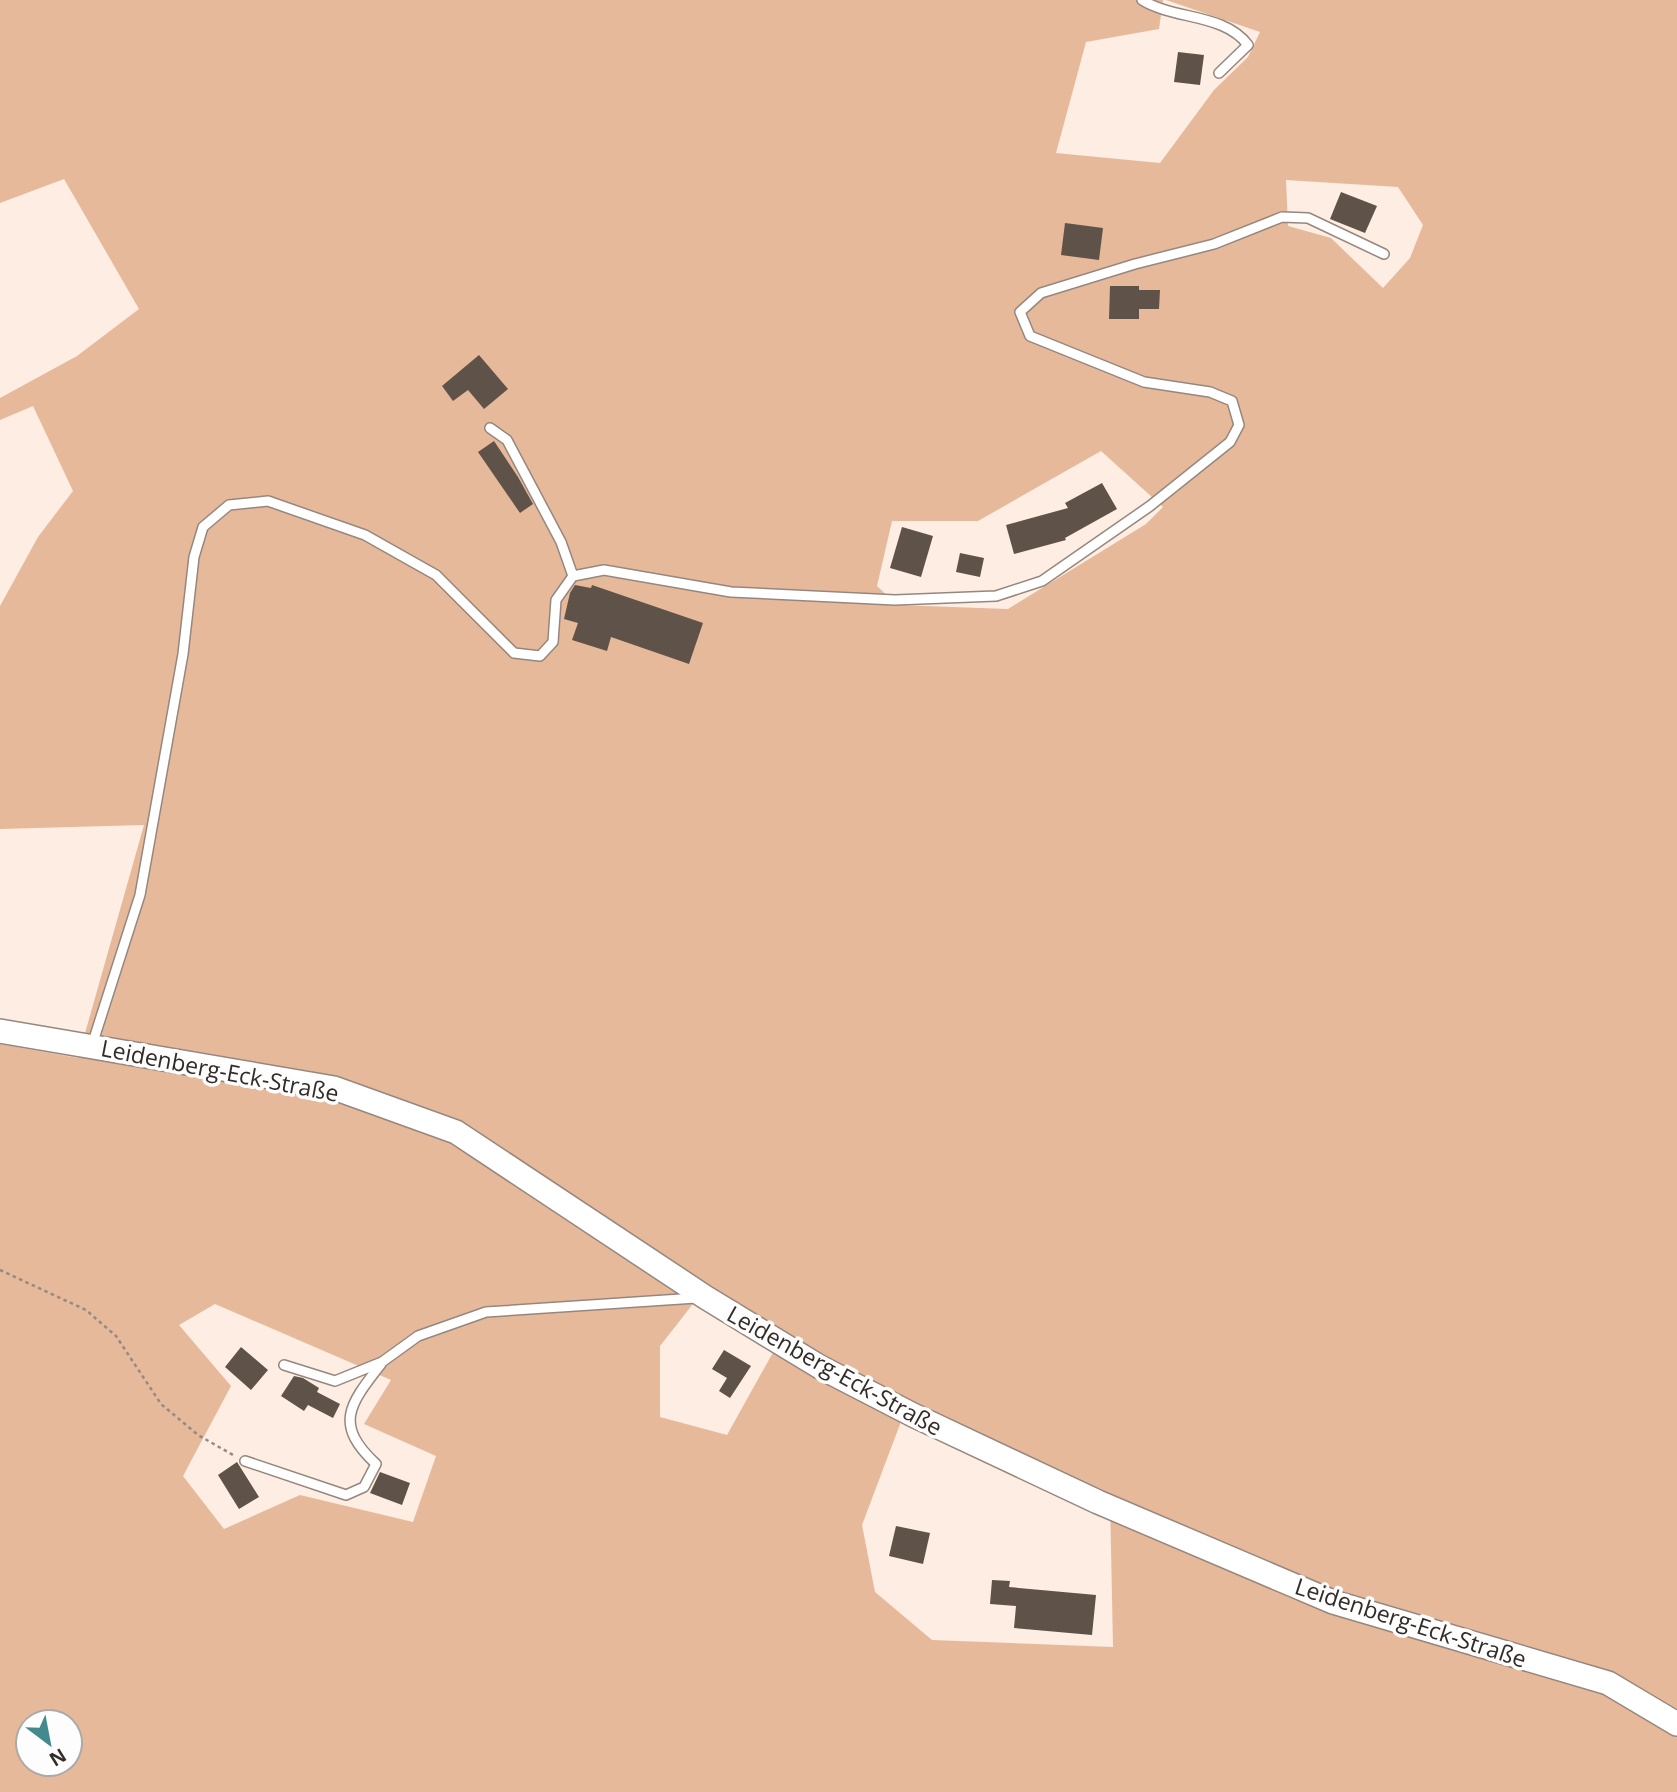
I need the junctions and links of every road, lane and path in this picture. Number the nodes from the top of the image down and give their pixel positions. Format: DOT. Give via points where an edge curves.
graph roads {
  1 [pos="1142,0"];
  2 [pos="1219,73"];
  3 [pos="1384,254"];
  4 [pos="490,428"];
  5 [pos="573,576"];
  6 [pos="0,1031"];
  7 [pos="92,1045"];
  8 [pos="0,1270"];
  9 [pos="705,1297"];
  10 [pos="382,1362"];
  11 [pos="284,1365"];
  12 [pos="245,1461"];
  13 [pos="1677,1724"];
  1 -- 2 [label="lane" via="1154,8 1189,14 1240,34 1248,45"];
  3 -- 5 [label="lane" via="1308,218 1282,216 1214,244 1041,293 1020,312 1030,336 1144,382 1210,392 1231,401 1239,425 1230,442 1150,506 1042,581 996,596 895,600 732,592 604,570"];
  4 -- 5 [label="lane" via="507,440 561,542"];
  5 -- 7 [label="lane" via="556,600 553,642 540,656 513,653 436,575 365,535 268,501 229,505 203,527 194,557 183,654 140,895"];
  6 -- 7 [label="street, Leidenberg-Eck-Straße"];
  7 -- 9 [label="street, Leidenberg-Eck-Straße" via="334,1088 456,1132"];
  8 -- 12 [label="path" via="86,1310 116,1336 161,1404 198,1435"];
  9 -- 10 [label="lane" via="486,1312 418,1336"];
  9 -- 13 [label="street, Leidenberg-Eck-Straße" via="843,1379 1098,1502 1333,1602 1608,1683"];
  10 -- 11 [label="lane" via="335,1381"];
  10 -- 12 [label="lane" via="357,1394 349,1426 359,1448 376,1464 364,1487 346,1495"];
}
